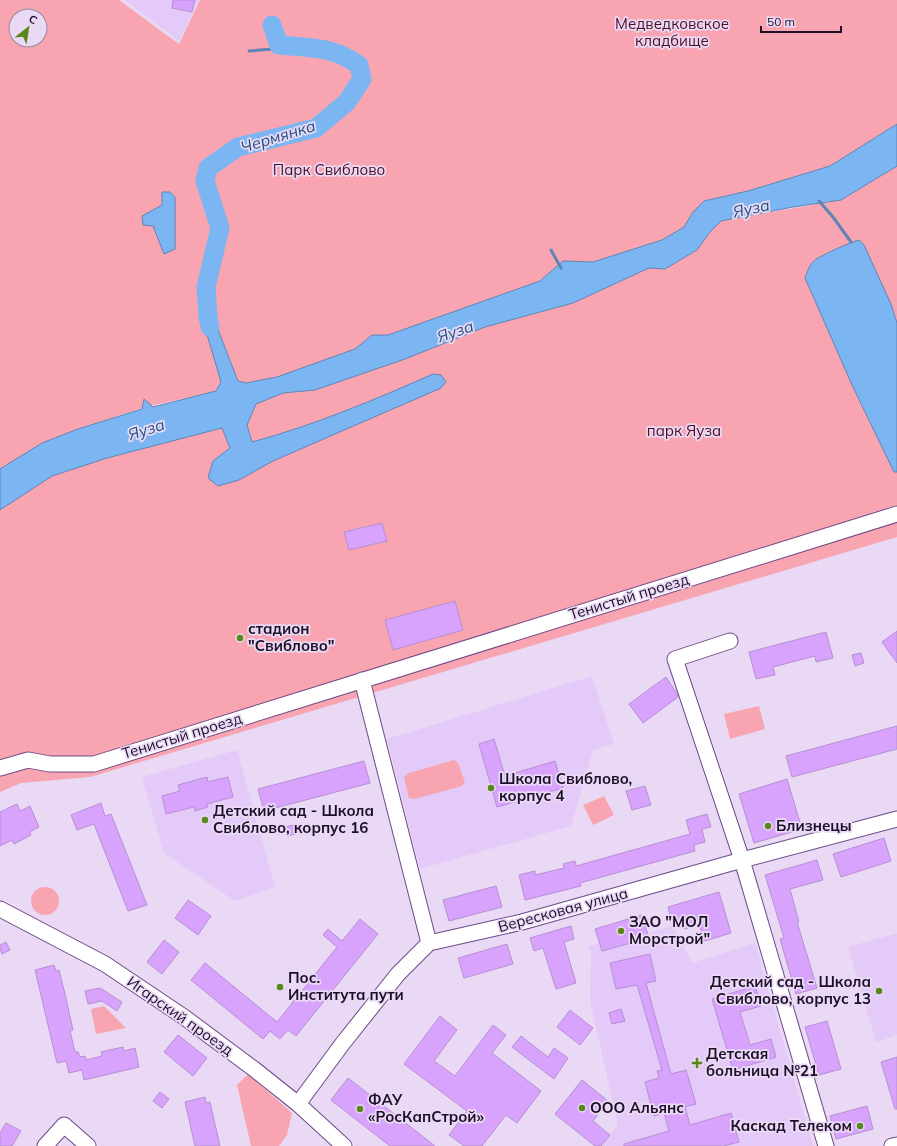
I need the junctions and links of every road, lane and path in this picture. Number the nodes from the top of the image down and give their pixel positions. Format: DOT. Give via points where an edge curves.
graph roads {
  1 [pos="897,514"];
  2 [pos="730,641"];
  3 [pos="362,680"];
  4 [pos="0,768"];
  5 [pos="897,819"];
  6 [pos="742,860"];
  7 [pos="0,909"];
  8 [pos="429,943"];
  9 [pos="298,1104"];
  10 [pos="897,1145"];
  11 [pos="45,1146"];
  12 [pos="88,1146"];
  13 [pos="344,1146"];
  14 [pos="826,1146"];
  15 [pos="892,1146"];
  1 -- 3 [label="street, Тенистый проезд"];
  2 -- 6 [label="street" via="675,659"];
  3 -- 4 [label="street, Тенистый проезд" via="94,764 50,764 28,760"];
  3 -- 8 [label="street"];
  5 -- 6 [label="street, Вересковая улица"];
  6 -- 8 [label="street, Вересковая улица" via="522,922"];
  6 -- 14 [label="street"];
  7 -- 9 [label="street, Игарский проезд" via="105,964 184,1017"];
  8 -- 9 [label="street" via="398,974"];
  9 -- 13 [label="street, Игарский проезд"];
  10 -- 15 [label="street"];
  11 -- 12 [label="street" via="64,1125"];
}
